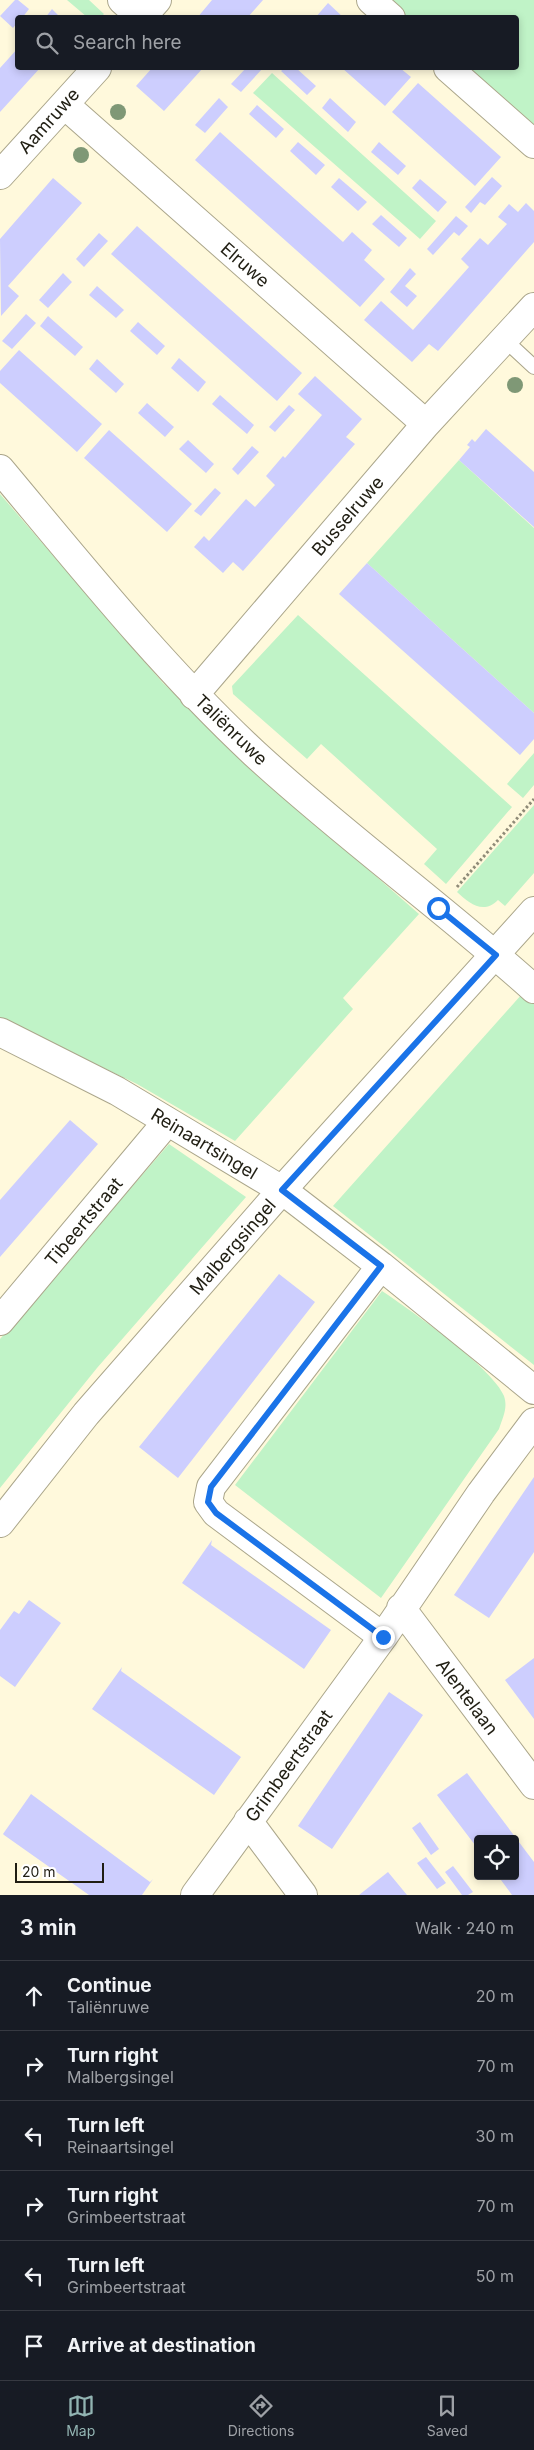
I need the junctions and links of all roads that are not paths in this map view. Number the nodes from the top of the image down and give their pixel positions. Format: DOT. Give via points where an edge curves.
graph roads {
  1 [pos="122,0"];
  2 [pos="157,0"];
  3 [pos="372,0"];
  4 [pos="139,15"];
  5 [pos="143,15"];
  6 [pos="388,15"];
  7 [pos="95,70"];
  8 [pos="450,70"];
  9 [pos="65,105"];
  10 [pos="534,144"];
  11 [pos="0,175"];
  12 [pos="534,307"];
  13 [pos="505,340"];
  14 [pos="534,368"];
  15 [pos="426,424"];
  16 [pos="0,469"];
  17 [pos="194,695"];
  18 [pos="534,911"];
  19 [pos="496,955"];
  20 [pos="534,989"];
  21 [pos="0,1032"];
  22 [pos="167,1122"];
  23 [pos="282,1190"];
  24 [pos="381,1266"];
  25 [pos="0,1321"];
  26 [pos="534,1390"];
  27 [pos="534,1422"];
  28 [pos="0,1523"];
  29 [pos="401,1608"];
  30 [pos="383,1637"];
  31 [pos="534,1785"];
  32 [pos="248,1822"];
  33 [pos="195,1895"];
  34 [pos="303,1895"];
  1 -- 4 [label="street"];
  2 -- 5 [label="street"];
  3 -- 6 [label="street"];
  7 -- 9 [label="street, Aamruwe"];
  8 -- 10 [label="street"];
  9 -- 11 [label="street, Aamruwe"];
  9 -- 15 [label="street, Elruwe"];
  12 -- 13 [label="street, Busselruwe"];
  13 -- 14 [label="lane"];
  13 -- 15 [label="street, Busselruwe"];
  15 -- 17 [label="street, Busselruwe"];
  16 -- 17 [label="street, Taliënruwe" via="148,646"];
  17 -- 19 [label="street, Taliënruwe" via="351,839"];
  18 -- 19 [label="street, Malbergsingel"];
  19 -- 20 [label="street, Taliënruwe"];
  19 -- 23 [label="street, Malbergsingel"];
  21 -- 22 [label="street, Reinaartsingel" via="102,1083"];
  22 -- 23 [label="street, Reinaartsingel"];
  22 -- 25 [label="street, Tibeertstraat"];
  23 -- 24 [label="street, Reinaartsingel"];
  23 -- 28 [label="street, Malbergsingel" via="86,1414"];
  24 -- 26 [label="street, Reinaartsingel"];
  24 -- 30 [label="street" via="211,1487 208,1502 216,1513"];
  27 -- 29 [label="street, Grimbeertstraat"];
  29 -- 30 [label="street, Grimbeertstraat"];
  29 -- 31 [label="street, Alentelaan"];
  30 -- 32 [label="street, Grimbeertstraat"];
  32 -- 33 [label="street, Grimbeertstraat"];
  32 -- 34 [label="street"];
}
